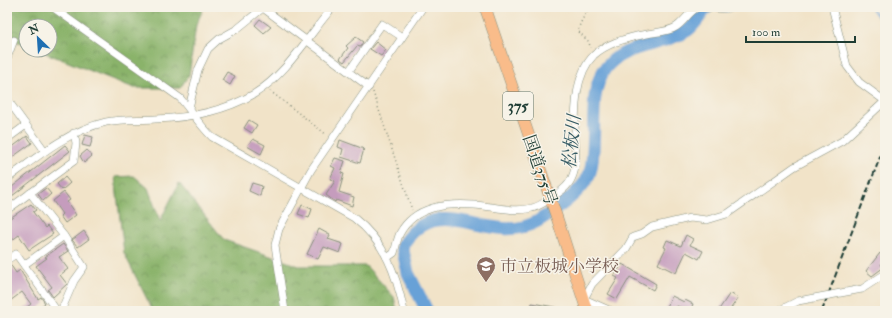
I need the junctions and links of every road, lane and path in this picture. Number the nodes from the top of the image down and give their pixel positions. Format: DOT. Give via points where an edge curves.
graph roads {
  1 [pos="52,7"];
  2 [pos="263,7"];
  3 [pos="333,7"];
  4 [pos="424,7"];
  5 [pos="589,7"];
  6 [pos="700,7"];
  7 [pos="730,7"];
  8 [pos="832,7"];
  9 [pos="488,8"];
  10 [pos="402,37"];
  11 [pos="14,40"];
  12 [pos="308,41"];
  13 [pos="595,55"];
  14 [pos="7,58"];
  15 [pos="349,72"];
  16 [pos="265,86"];
  17 [pos="369,87"];
  18 [pos="7,99"];
  19 [pos="885,101"];
  20 [pos="189,108"];
  21 [pos="193,116"];
  22 [pos="26,125"];
  23 [pos="74,133"];
  24 [pos="332,138"];
  25 [pos="7,139"];
  26 [pos="45,151"];
  27 [pos="7,179"];
  28 [pos="302,188"];
  29 [pos="30,193"];
  30 [pos="551,202"];
  31 [pos="7,210"];
  32 [pos="414,216"];
  33 [pos="64,236"];
  34 [pos="387,258"];
  35 [pos="7,260"];
  36 [pos="24,265"];
  37 [pos="885,274"];
  38 [pos="584,299"];
  39 [pos="57,311"];
  40 [pos="61,311"];
  41 [pos="285,311"];
  42 [pos="404,311"];
  43 [pos="587,311"];
  44 [pos="611,311"];
  45 [pos="778,311"];
  1 -- 20 [label="street" via="174,94"];
  2 -- 12 [label="street"];
  2 -- 20 [label="street" via="208,49 198,70"];
  3 -- 12 [label="street"];
  4 -- 10 [label="street"];
  5 -- 13 [label="path" via="578,32 588,41"];
  6 -- 7 [label="street"];
  6 -- 13 [label="street" via="693,10 676,27 621,41"];
  8 -- 19 [label="street" via="847,66 859,82"];
  9 -- 30 [label="highway, 国道375号 / 375"];
  10 -- 15 [label="street" via="382,24"];
  10 -- 17 [label="street"];
  11 -- 14 [label="street"];
  12 -- 15 [label="street"];
  12 -- 16 [label="street"];
  13 -- 30 [label="street" via="582,76 578,91 576,166 568,185"];
  15 -- 17 [label="street"];
  16 -- 21 [label="street" via="237,103 217,111"];
  16 -- 24 [label="path"];
  17 -- 24 [label="street"];
  17 -- 32 [label="path"];
  18 -- 22 [label="street"];
  19 -- 38 [label="street" via="842,141 794,167 727,214 707,220 690,218 652,227 633,237 592,284"];
  20 -- 21 [label="street"];
  21 -- 23 [label="street" via="108,122"];
  21 -- 28 [label="street" via="212,137"];
  22 -- 25 [label="street"];
  22 -- 26 [label="street"];
  23 -- 26 [label="street"];
  23 -- 29 [label="street" via="74,161"];
  24 -- 28 [label="street"];
  26 -- 27 [label="street"];
  28 -- 34 [label="street" via="368,229 377,239"];
  28 -- 41 [label="street" via="277,232 277,263"];
  29 -- 31 [label="street"];
  29 -- 33 [label="street"];
  30 -- 32 [label="street" via="532,208 509,209 474,205 444,206 427,209"];
  30 -- 38 [label="highway, 国道375号 / 375"];
  32 -- 34 [label="street" via="400,233 394,253"];
  33 -- 36 [label="street"];
  33 -- 40 [label="street" via="84,266 74,281"];
  34 -- 42 [label="street" via="398,284"];
  35 -- 36 [label="street" via="16,254"];
  36 -- 39 [label="street"];
  37 -- 45 [label="street, bridge" via="862,289 798,300"];
  38 -- 43 [label="highway, 国道375号 / 375"];
  38 -- 44 [label="street"];
}
